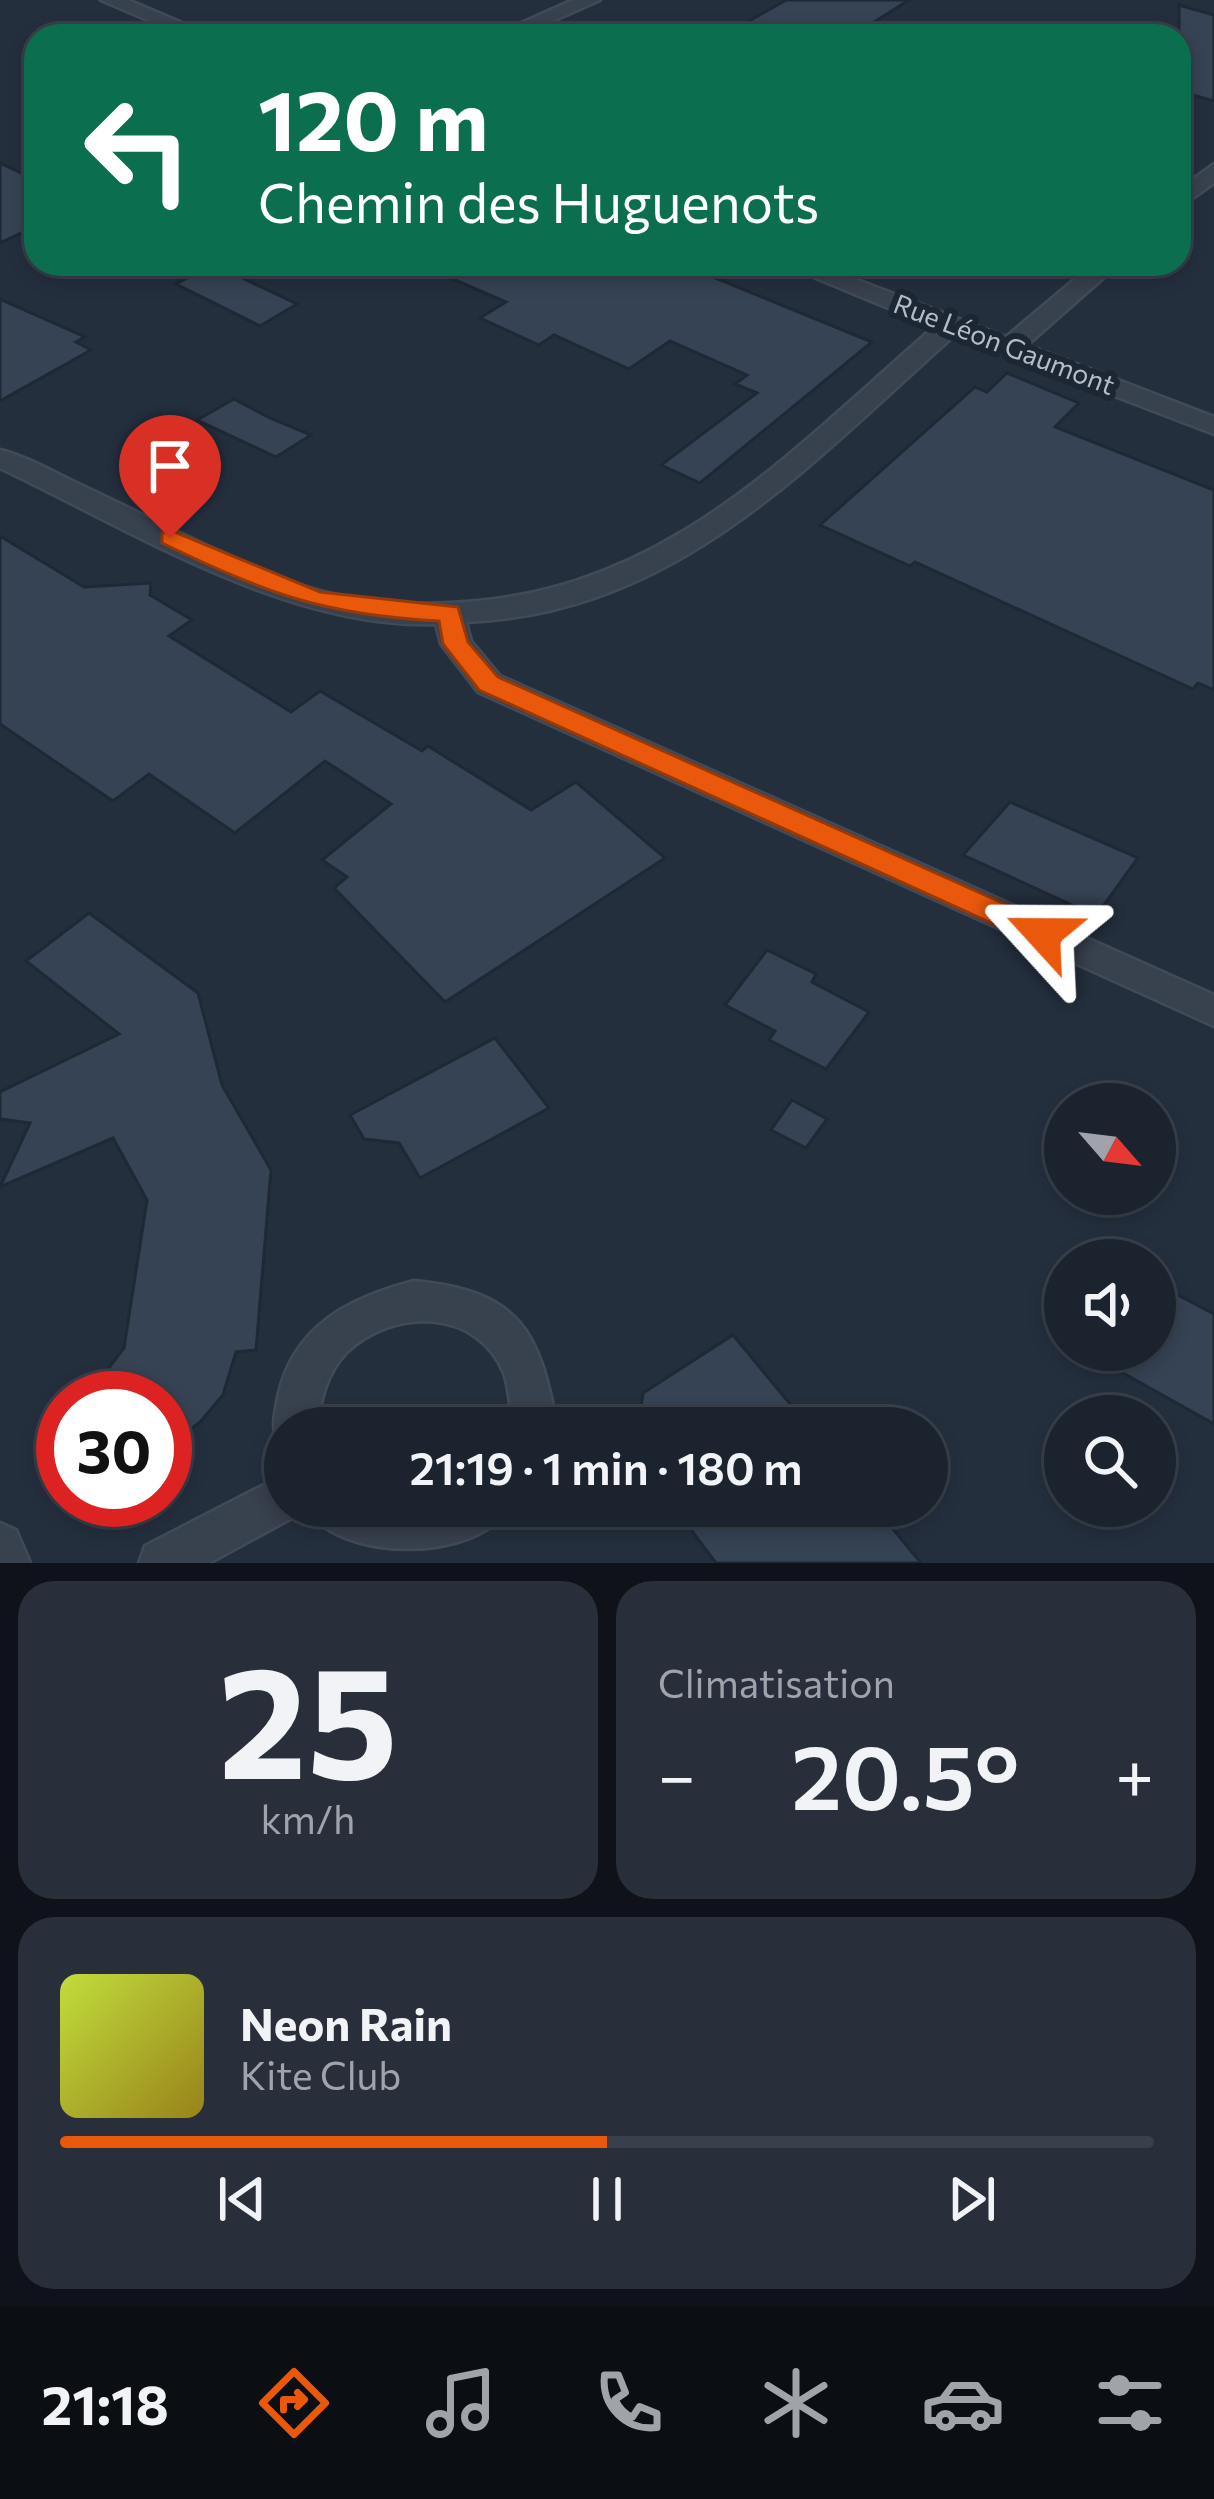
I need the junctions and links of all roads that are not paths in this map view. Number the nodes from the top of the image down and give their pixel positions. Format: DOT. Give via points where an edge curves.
graph roads {
  1 [pos="111,0"];
  2 [pos="590,0"];
  3 [pos="172,24"];
  4 [pos="531,24"];
  5 [pos="1214,171"];
  6 [pos="1191,191"];
  7 [pos="825,276"];
  8 [pos="1093,276"];
  9 [pos="951,325"];
  10 [pos="1010,347"];
  11 [pos="1214,426"];
  12 [pos="0,458"];
  13 [pos="449,613"];
  14 [pos="1214,1011"];
  15 [pos="293,1407"];
  16 [pos="535,1407"];
  17 [pos="264,1508"];
  18 [pos="366,1527"];
  19 [pos="446,1527"];
  20 [pos="0,1546"];
  21 [pos="8,1563"];
  22 [pos="162,1563"];
  1 -- 3 [label="street"];
  2 -- 4 [label="street"];
  5 -- 6 [label="street"];
  7 -- 9 [label="street, Rue Léon Gaumont"];
  8 -- 10 [label="street"];
  9 -- 10 [label="street, Rue Léon Gaumont"];
  9 -- 13 [label="street" via="734,515 669,557 538,604"];
  10 -- 11 [label="street, Rue Léon Gaumont"];
  12 -- 13 [label="street" via="316,600"];
  13 -- 14 [label="street" via="456,644 488,684"];
  15 -- 16 [label="street" via="328,1340 359,1316 433,1300 500,1327 523,1354"];
  17 -- 22 [label="street"];
  18 -- 19 [label="street" via="413,1534"];
  20 -- 21 [label="street"];
}
